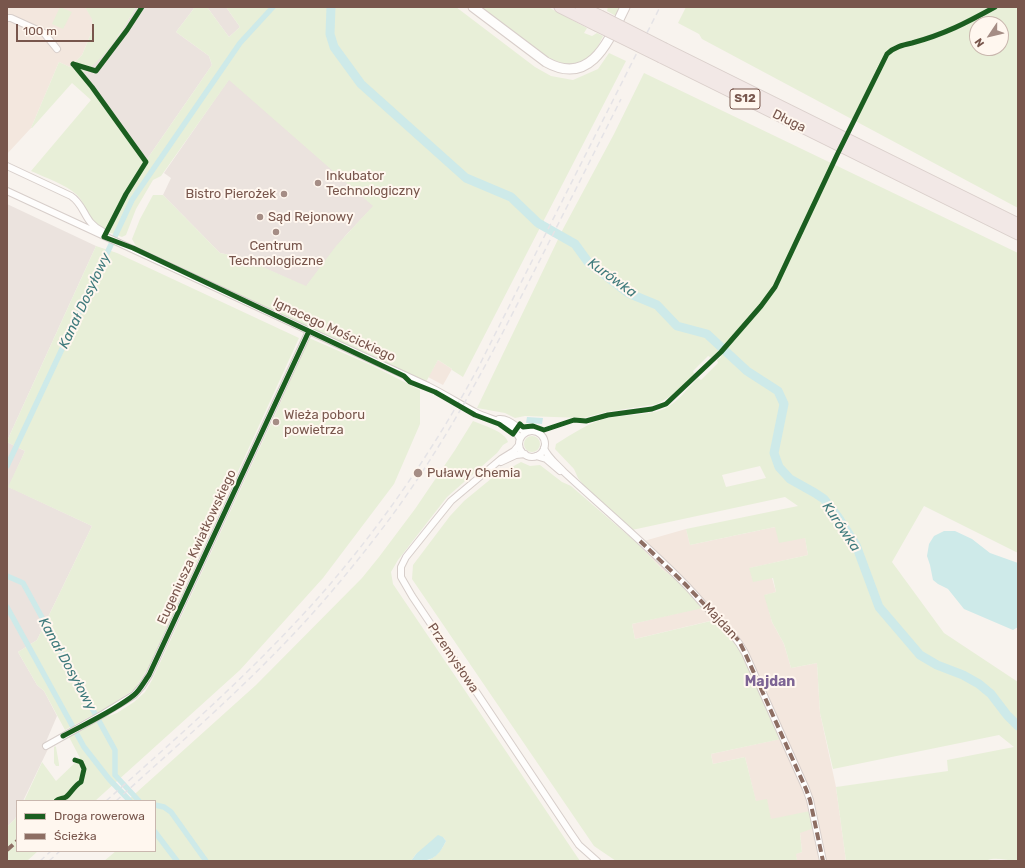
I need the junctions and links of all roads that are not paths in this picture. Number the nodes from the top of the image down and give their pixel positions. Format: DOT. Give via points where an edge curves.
graph roads {
  1 [pos="473,7"];
  2 [pos="560,7"];
  3 [pos="581,7"];
  4 [pos="625,7"];
  5 [pos="7,18"];
  6 [pos="598,21"];
  7 [pos="57,49"];
  8 [pos="852,147"];
  9 [pos="7,166"];
  10 [pos="7,191"];
  11 [pos="85,214"];
  12 [pos="75,223"];
  13 [pos="1018,224"];
  14 [pos="1018,234"];
  15 [pos="106,235"];
  16 [pos="309,331"];
  17 [pos="495,419"];
  18 [pos="527,432"];
  19 [pos="520,442"];
  20 [pos="544,448"];
  21 [pos="525,454"];
  22 [pos="536,456"];
  23 [pos="497,463"];
  24 [pos="564,472"];
  25 [pos="46,746"];
  26 [pos="597,861"];
  27 [pos="823,861"];
  1 -- 4 [label="street" via="546,62 558,68 569,69 587,65 597,57"];
  2 -- 6 [label="highway, Długa / S12"];
  3 -- 6 [label="highway, Długa / S12"];
  5 -- 7 [label="street" via="44,33"];
  6 -- 8 [label="highway, Długa / S12, bridge"];
  8 -- 13 [label="highway, Długa / S12"];
  8 -- 14 [label="highway, Długa / S12"];
  9 -- 11 [label="street, Ignacego Mościckiego" via="71,196 78,201"];
  10 -- 12 [label="street, Ignacego Mościckiego"];
  11 -- 12 [label="street" via="81,221"];
  11 -- 15 [label="street, Ignacego Mościckiego" via="93,227"];
  12 -- 15 [label="street, Ignacego Mościckiego"];
  15 -- 16 [label="street, Ignacego Mościckiego"];
  16 -- 17 [label="street, Ignacego Mościckiego" via="428,386 476,413"];
  16 -- 25 [label="street, Eugeniusza Kwiatkowskiego" via="149,675 134,695"];
  17 -- 18 [label="street, Ignacego Mościckiego" via="505,419"];
  17 -- 19 [label="street, Ignacego Mościckiego" via="515,431"];
  18 -- 19 [label="street"];
  18 -- 20 [label="street" via="534,431 542,436"];
  19 -- 21 [label="street" via="521,450"];
  19 -- 23 [label="street, Przemysłowa" via="514,451"];
  20 -- 22 [label="street"];
  20 -- 24 [label="street, Majdan" via="548,456"];
  21 -- 22 [label="street"];
  21 -- 23 [label="street, Przemysłowa"];
  22 -- 24 [label="street, Majdan" via="546,459"];
  23 -- 26 [label="street, Przemysłowa" via="444,509 406,557 401,567 401,577 570,832 579,845"];
  24 -- 27 [label="street, Majdan" via="681,580 739,641 806,789"];
}
